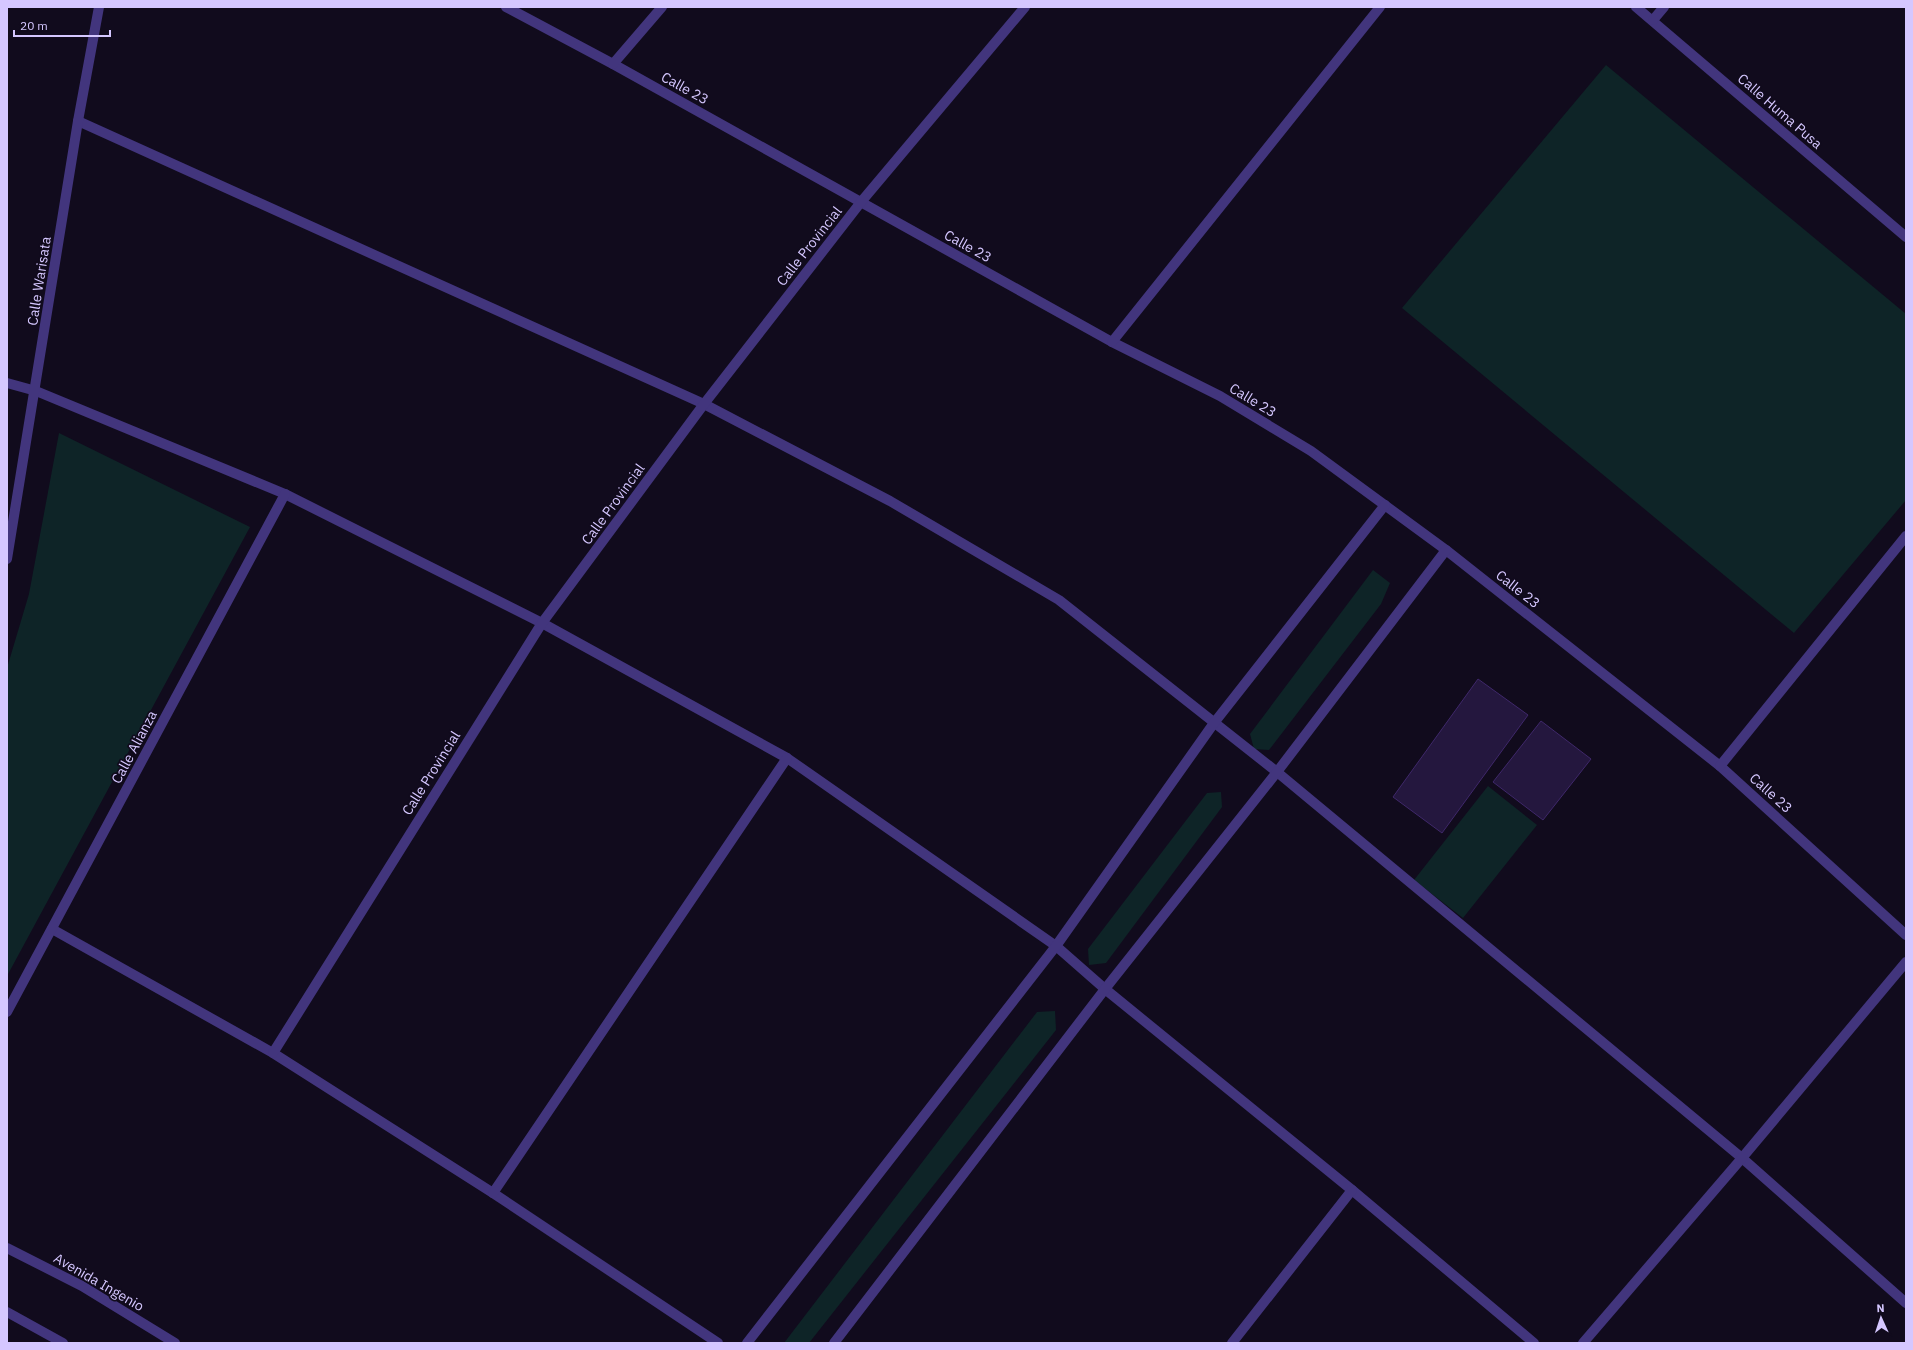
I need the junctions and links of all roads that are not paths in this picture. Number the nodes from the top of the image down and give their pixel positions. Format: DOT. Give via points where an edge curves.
graph roads {
  1 [pos="99,7"];
  2 [pos="506,7"];
  3 [pos="662,7"];
  4 [pos="1025,7"];
  5 [pos="1380,7"];
  6 [pos="1636,7"];
  7 [pos="1664,7"];
  8 [pos="1653,20"];
  9 [pos="613,64"];
  10 [pos="78,121"];
  11 [pos="861,202"];
  12 [pos="1906,237"];
  13 [pos="1112,342"];
  14 [pos="7,383"];
  15 [pos="36,391"];
  16 [pos="704,404"];
  17 [pos="285,494"];
  18 [pos="1386,505"];
  19 [pos="1906,536"];
  20 [pos="1446,550"];
  21 [pos="7,559"];
  22 [pos="542,623"];
  23 [pos="1214,723"];
  24 [pos="787,758"];
  25 [pos="1720,766"];
  26 [pos="1277,772"];
  27 [pos="52,929"];
  28 [pos="1906,935"];
  29 [pos="1056,946"];
  30 [pos="1906,962"];
  31 [pos="1105,989"];
  32 [pos="7,1012"];
  33 [pos="273,1053"];
  34 [pos="1742,1158"];
  35 [pos="1352,1190"];
  36 [pos="493,1193"];
  37 [pos="7,1248"];
  38 [pos="1906,1303"];
  39 [pos="7,1312"];
  40 [pos="63,1343"];
  41 [pos="175,1343"];
  42 [pos="718,1343"];
  43 [pos="747,1343"];
  44 [pos="834,1343"];
  45 [pos="1232,1343"];
  46 [pos="1534,1343"];
  47 [pos="1583,1343"];
  1 -- 10 [label="street, Calle Warisata"];
  2 -- 9 [label="street, Calle 23"];
  3 -- 9 [label="street"];
  4 -- 11 [label="street, Calle Provincial"];
  5 -- 13 [label="street"];
  6 -- 8 [label="street, Calle Huma Pusa"];
  7 -- 8 [label="street"];
  8 -- 12 [label="street, Calle Huma Pusa"];
  9 -- 11 [label="street, Calle 23"];
  10 -- 15 [label="street, Calle Warisata"];
  10 -- 16 [label="street"];
  11 -- 13 [label="street, Calle 23"];
  11 -- 16 [label="street, Calle Provincial"];
  13 -- 18 [label="street, Calle 23" via="1220,396 1311,451"];
  14 -- 15 [label="street"];
  15 -- 17 [label="street"];
  15 -- 21 [label="street, Calle Warisata"];
  16 -- 22 [label="street, Calle Provincial"];
  16 -- 23 [label="street" via="890,501 1059,600"];
  17 -- 22 [label="street"];
  17 -- 27 [label="street, Calle Alianza"];
  18 -- 20 [label="street, Calle 23"];
  18 -- 23 [label="street"];
  19 -- 25 [label="street"];
  20 -- 25 [label="street, Calle 23"];
  20 -- 26 [label="street"];
  22 -- 24 [label="street"];
  22 -- 33 [label="street, Calle Provincial"];
  23 -- 26 [label="street"];
  23 -- 29 [label="street"];
  24 -- 29 [label="street"];
  24 -- 36 [label="street"];
  25 -- 28 [label="street, Calle 23"];
  26 -- 31 [label="street"];
  26 -- 34 [label="street"];
  27 -- 32 [label="street, Calle Alianza"];
  27 -- 33 [label="street"];
  29 -- 31 [label="street"];
  29 -- 43 [label="street"];
  30 -- 34 [label="street"];
  31 -- 35 [label="street"];
  31 -- 44 [label="street"];
  33 -- 36 [label="street"];
  34 -- 38 [label="street"];
  34 -- 47 [label="street"];
  35 -- 45 [label="street"];
  35 -- 46 [label="street"];
  36 -- 42 [label="street"];
  37 -- 41 [label="street, Avenida Ingenio" via="82,1286"];
  39 -- 40 [label="street"];
}
